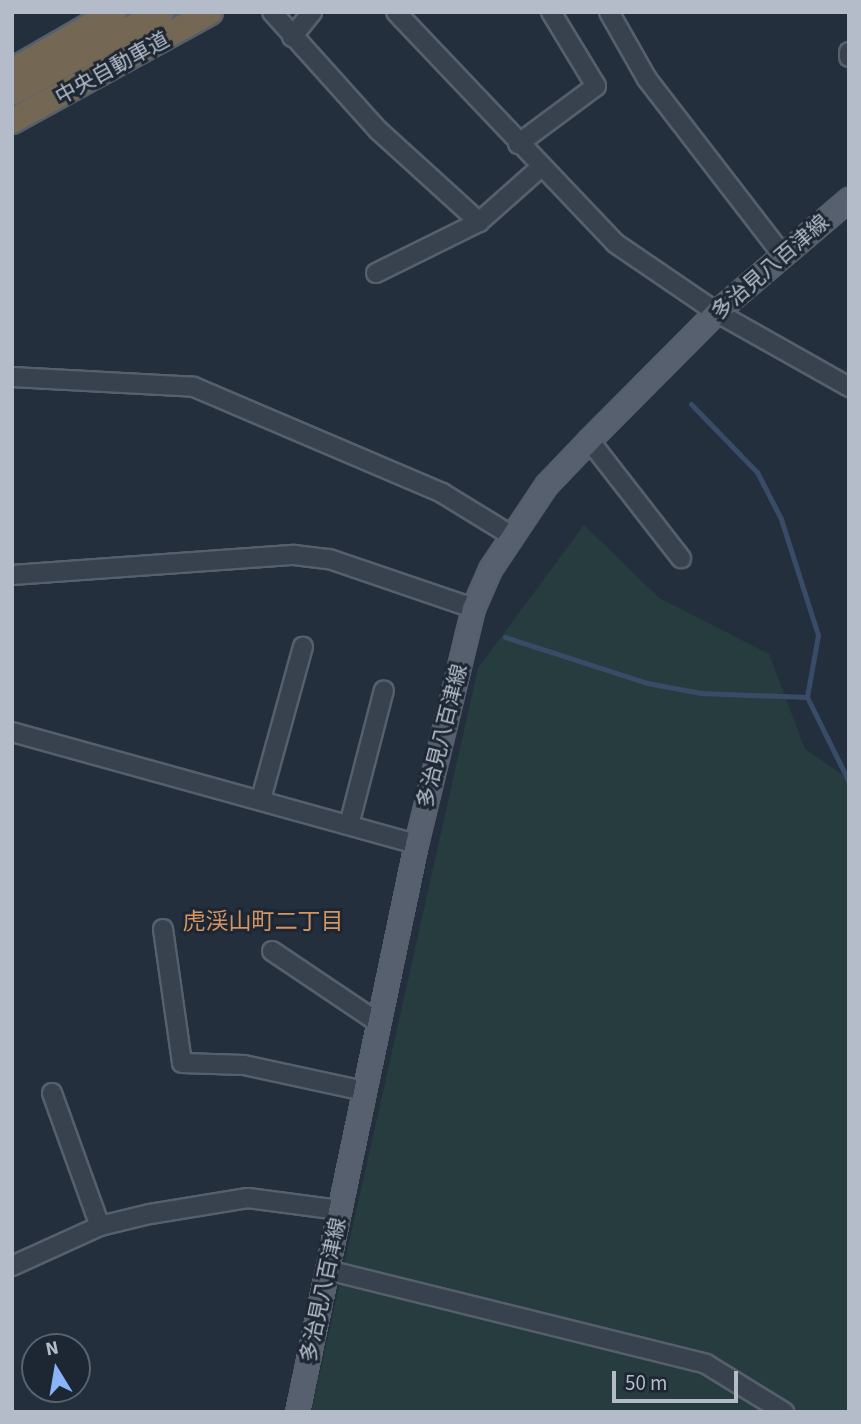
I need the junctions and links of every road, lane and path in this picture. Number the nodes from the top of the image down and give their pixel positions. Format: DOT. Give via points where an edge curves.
graph roads {
  1 [pos="114,12"];
  2 [pos="161,12"];
  3 [pos="210,12"];
  4 [pos="272,12"];
  5 [pos="312,12"];
  6 [pos="396,12"];
  7 [pos="551,12"];
  8 [pos="609,12"];
  9 [pos="292,37"];
  10 [pos="849,52"];
  11 [pos="849,57"];
  12 [pos="12,71"];
  13 [pos="12,93"];
  14 [pos="12,121"];
  15 [pos="518,145"];
  16 [pos="540,168"];
  17 [pos="849,199"];
  18 [pos="479,222"];
  19 [pos="782,254"];
  20 [pos="376,273"];
  21 [pos="716,312"];
  22 [pos="12,377"];
  23 [pos="849,387"];
  24 [pos="589,440"];
  25 [pos="509,534"];
  26 [pos="681,558"];
  27 [pos="12,575"];
  28 [pos="473,608"];
  29 [pos="303,646"];
  30 [pos="384,691"];
  31 [pos="12,732"];
  32 [pos="261,799"];
  33 [pos="349,825"];
  34 [pos="416,844"];
  35 [pos="163,929"];
  36 [pos="272,951"];
  37 [pos="379,1023"];
  38 [pos="364,1091"];
  39 [pos="52,1093"];
  40 [pos="339,1210"];
  41 [pos="100,1226"];
  42 [pos="12,1266"];
  43 [pos="327,1270"];
  44 [pos="297,1412"];
  45 [pos="784,1412"];
  1 -- 12 [label="highway"];
  2 -- 13 [label="highway, 中央自動車道"];
  3 -- 14 [label="highway, 中央自動車道"];
  4 -- 9 [label="street"];
  5 -- 9 [label="street"];
  6 -- 15 [label="street"];
  7 -- 15 [label="street" via="596,86"];
  8 -- 19 [label="street" via="647,79"];
  9 -- 18 [label="street" via="378,130"];
  10 -- 11 [label="street"];
  15 -- 16 [label="street"];
  16 -- 18 [label="street"];
  16 -- 21 [label="street" via="615,243"];
  17 -- 19 [label="main road, 多治見八百津線"];
  18 -- 20 [label="street"];
  19 -- 21 [label="main road, 多治見八百津線"];
  21 -- 23 [label="street"];
  21 -- 24 [label="main road, 多治見八百津線"];
  22 -- 25 [label="street" via="194,387 442,493"];
  24 -- 25 [label="main road, 多治見八百津線"];
  24 -- 26 [label="street"];
  25 -- 28 [label="main road, 多治見八百津線"];
  27 -- 28 [label="street" via="294,555 329,559"];
  28 -- 34 [label="main road, 多治見八百津線"];
  29 -- 32 [label="street"];
  30 -- 33 [label="street"];
  31 -- 32 [label="street"];
  32 -- 33 [label="street"];
  33 -- 34 [label="street"];
  34 -- 37 [label="main road, 多治見八百津線"];
  35 -- 38 [label="street" via="182,1063 244,1065"];
  36 -- 37 [label="street"];
  37 -- 38 [label="main road, 多治見八百津線"];
  38 -- 40 [label="main road, 多治見八百津線"];
  39 -- 41 [label="street"];
  40 -- 41 [label="street" via="248,1198"];
  40 -- 43 [label="main road, 多治見八百津線"];
  41 -- 42 [label="street"];
  43 -- 44 [label="main road, 多治見八百津線"];
  43 -- 45 [label="street" via="706,1364"];
}
